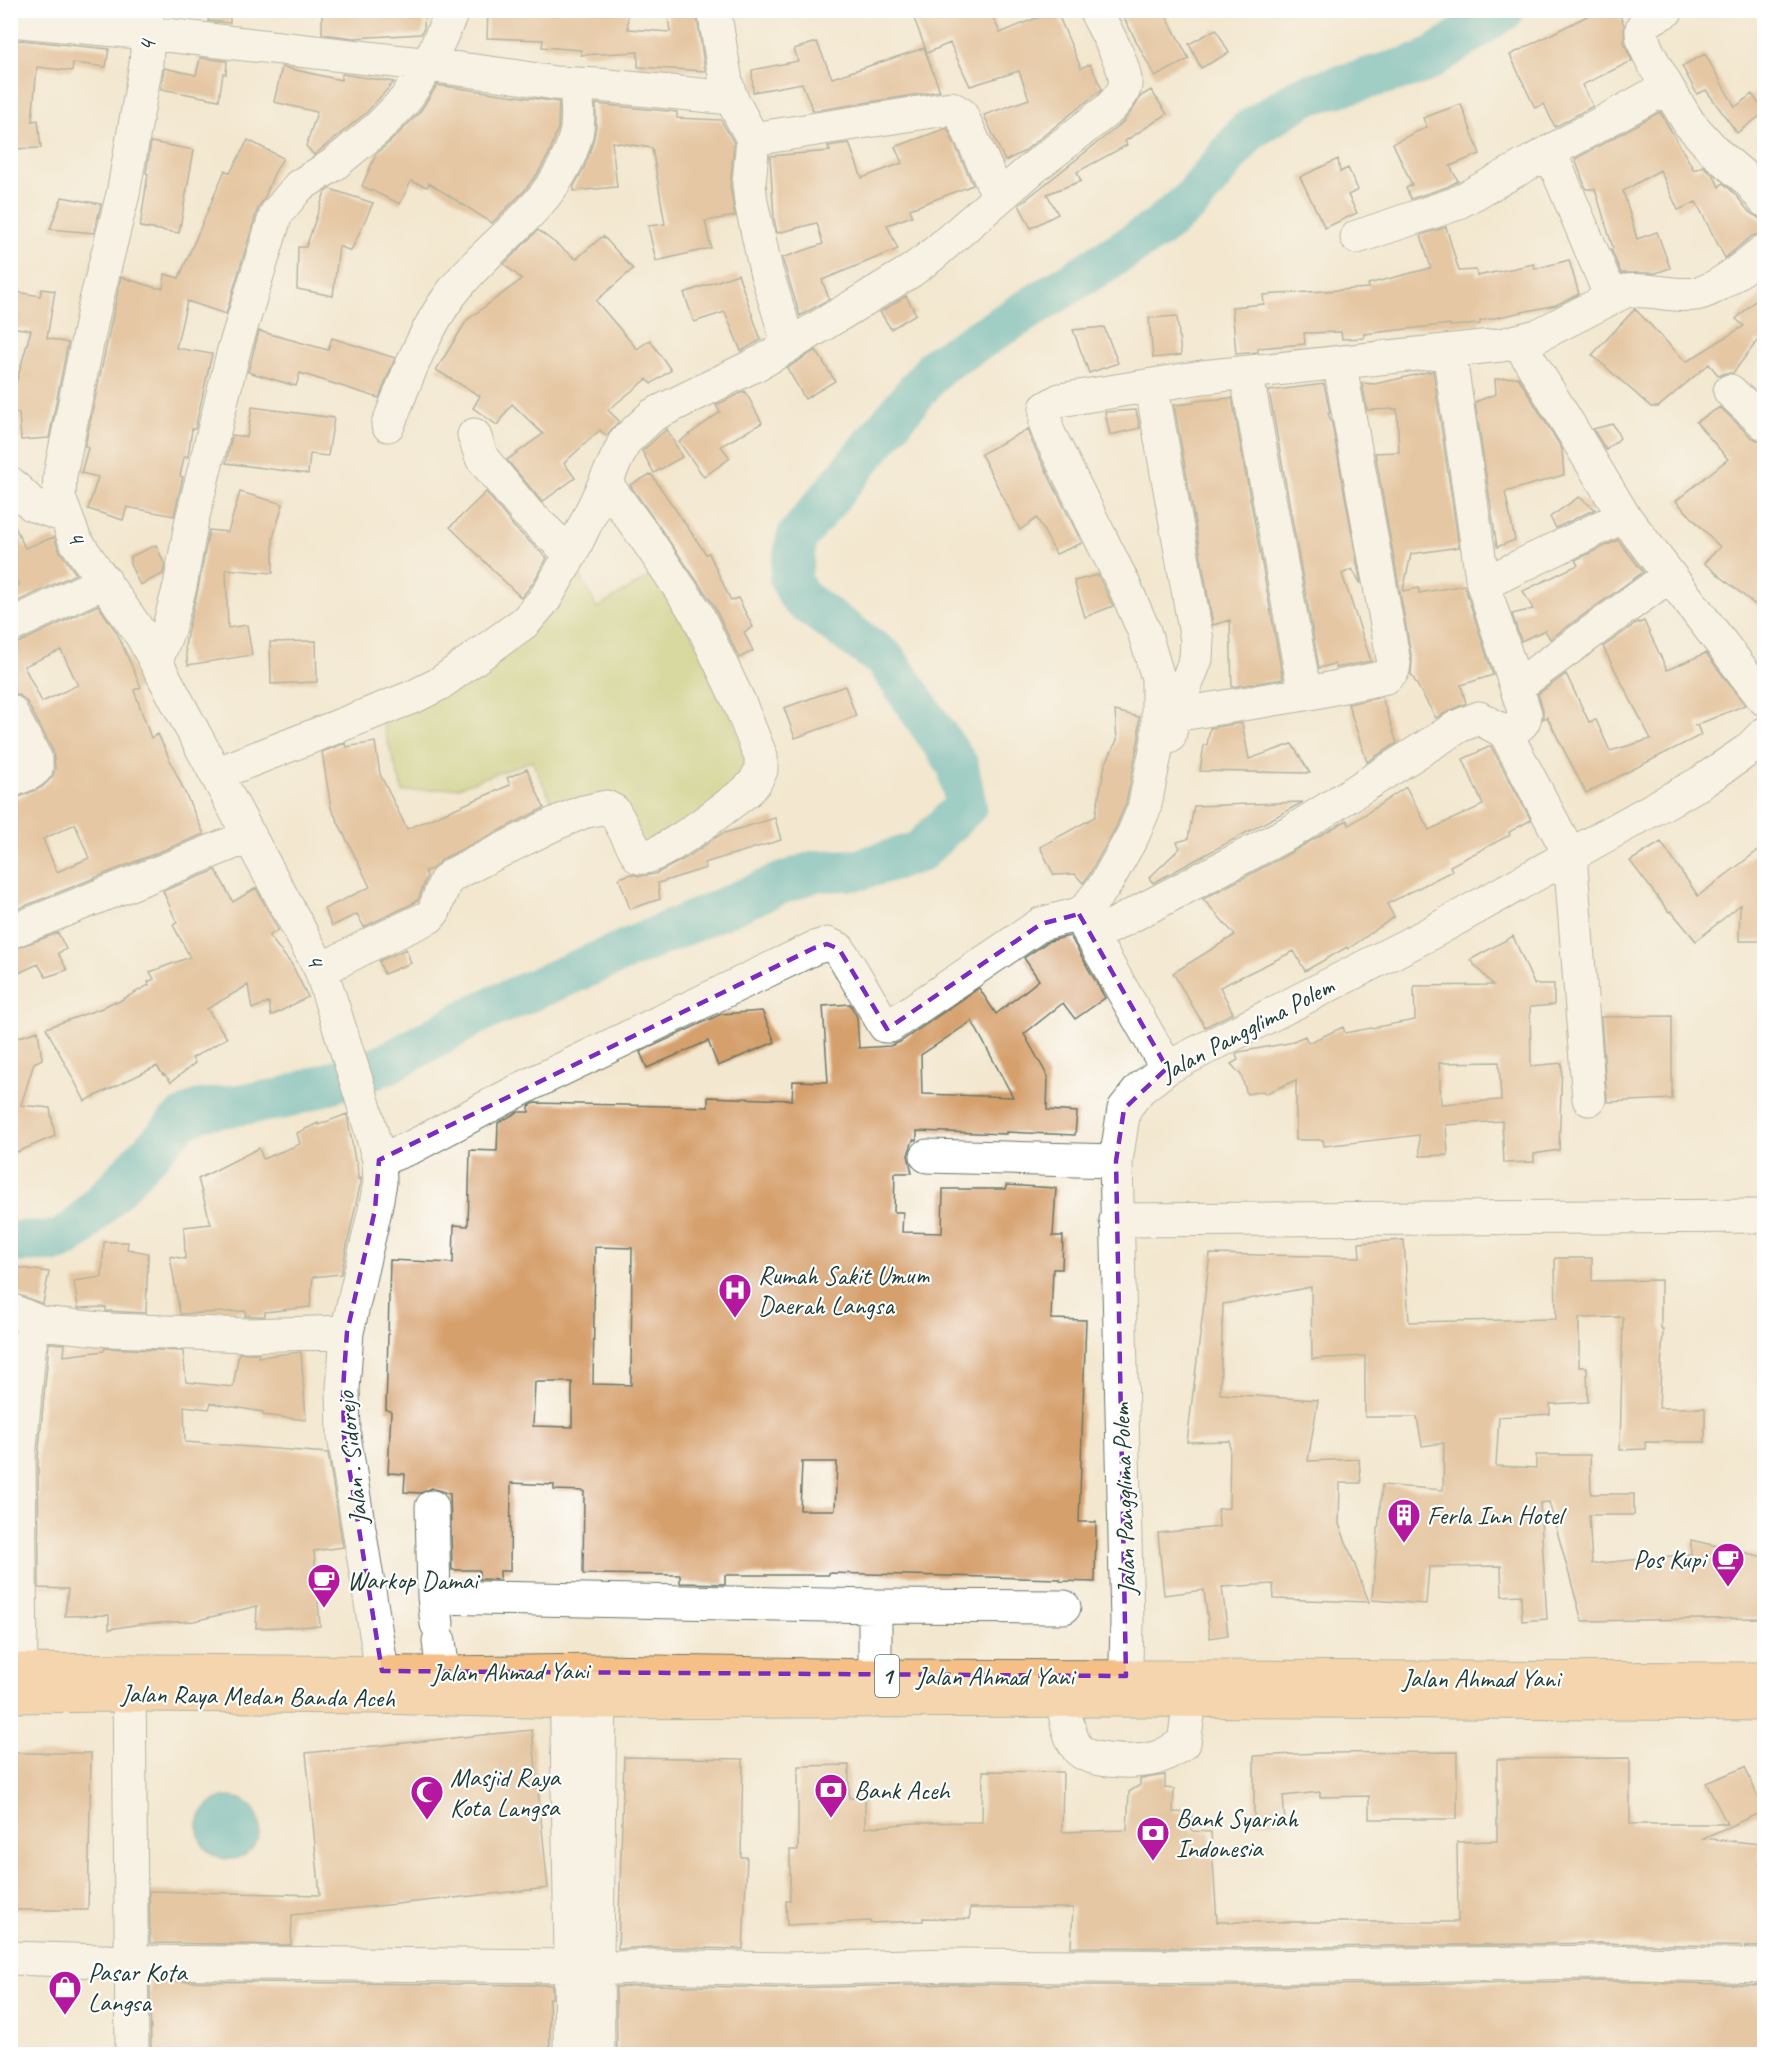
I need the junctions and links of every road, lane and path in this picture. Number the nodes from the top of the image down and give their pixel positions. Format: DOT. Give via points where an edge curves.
graph roads {
  1 [pos="453,10"];
  2 [pos="714,10"];
  3 [pos="1095,10"];
  4 [pos="1667,10"];
  5 [pos="10,20"];
  6 [pos="147,22"];
  7 [pos="428,65"];
  8 [pos="576,84"];
  9 [pos="1667,87"];
  10 [pos="731,98"];
  11 [pos="753,139"];
  12 [pos="1550,152"];
  13 [pos="999,197"];
  14 [pos="1764,200"];
  15 [pos="1357,237"];
  16 [pos="1764,251"];
  17 [pos="1611,297"];
  18 [pos="789,345"];
  19 [pos="1532,345"];
  20 [pos="1451,364"];
  21 [pos="1342,377"];
  22 [pos="1249,388"];
  23 [pos="1730,391"];
  24 [pos="1154,400"];
  25 [pos="1764,423"];
  26 [pos="388,424"];
  27 [pos="1046,425"];
  28 [pos="474,435"];
  29 [pos="10,483"];
  30 [pos="606,484"];
  31 [pos="65,516"];
  32 [pos="1624,516"];
  33 [pos="571,554"];
  34 [pos="1669,576"];
  35 [pos="105,581"];
  36 [pos="1483,584"];
  37 [pos="10,626"];
  38 [pos="156,661"];
  39 [pos="1516,687"];
  40 [pos="1305,694"];
  41 [pos="1764,699"];
  42 [pos="10,711"];
  43 [pos="1174,715"];
  44 [pos="1505,732"];
  45 [pos="1764,734"];
  46 [pos="216,774"];
  47 [pos="10,781"];
  48 [pos="250,836"];
  49 [pos="1570,855"];
  50 [pos="1085,926"];
  51 [pos="10,932"];
  52 [pos="321,970"];
  53 [pos="1167,1068"];
  54 [pos="1589,1099"];
  55 [pos="364,1105"];
  56 [pos="927,1156"];
  57 [pos="379,1160"];
  58 [pos="1116,1161"];
  59 [pos="1764,1216"];
  60 [pos="1116,1220"];
  61 [pos="21,1315"];
  62 [pos="347,1332"];
  63 [pos="432,1507"];
  64 [pos="875,1606"];
  65 [pos="1064,1607"];
  66 [pos="437,1621"];
  67 [pos="382,1671"];
  68 [pos="442,1673"];
  69 [pos="14,1679"];
  70 [pos="1764,1679"];
  71 [pos="129,1683"];
  72 [pos="600,1686"];
  73 [pos="566,1687"];
  74 [pos="874,1688"];
  75 [pos="1125,1688"];
  76 [pos="1062,1700"];
  77 [pos="1190,1701"];
  78 [pos="1764,1704"];
  79 [pos="10,1958"];
  80 [pos="132,1962"];
  81 [pos="1764,1966"];
  82 [pos="584,1968"];
  83 [pos="132,2055"];
  84 [pos="570,2055"];
  85 [pos="598,2055"];
  1 -- 7 [label="street"];
  2 -- 10 [label="street"];
  3 -- 13 [label="street" via="1124,70 1125,85 1110,108"];
  4 -- 9 [label="street" via="1642,30 1646,47"];
  5 -- 6 [label="street"];
  6 -- 7 [label="street"];
  6 -- 31 [label="street, 4" via="146,64 123,194 95,305 60,475 59,498"];
  7 -- 8 [label="street"];
  7 -- 38 [label="street" via="405,100 380,127 333,165 299,186 276,214 234,351 191,524 180,586"];
  8 -- 10 [label="street"];
  8 -- 26 [label="street" via="576,137 556,180 533,210 452,293 421,342"];
  9 -- 12 [label="street"];
  9 -- 14 [label="street" via="1689,123"];
  10 -- 11 [label="street"];
  11 -- 13 [label="street" via="951,108 961,114"];
  11 -- 18 [label="street" via="751,202 766,271"];
  12 -- 15 [label="street" via="1455,204"];
  12 -- 17 [label="street"];
  13 -- 18 [label="street" via="911,271"];
  16 -- 17 [label="street" via="1725,280 1696,294 1638,289"];
  17 -- 19 [label="street"];
  18 -- 30 [label="street" via="653,415 625,441"];
  19 -- 20 [label="street"];
  19 -- 27 [label="street" via="1202,377 1060,400 1046,408"];
  19 -- 32 [label="street"];
  20 -- 21 [label="street"];
  20 -- 36 [label="street"];
  21 -- 22 [label="street"];
  21 -- 40 [label="street" via="1395,663 1386,677"];
  22 -- 24 [label="street"];
  22 -- 40 [label="street"];
  23 -- 25 [label="street"];
  24 -- 27 [label="street" via="1068,415"];
  24 -- 43 [label="street" via="1197,640 1196,659"];
  27 -- 50 [label="street" via="1124,585 1158,678 1158,740 1144,809 1119,862 1086,909"];
  28 -- 33 [label="street" via="482,458 528,513"];
  29 -- 31 [label="street" via="33,505"];
  30 -- 33 [label="street"];
  30 -- 52 [label="street" via="697,615 761,757 761,770 755,782 675,844 646,858 639,857 610,808 598,808 554,824 452,875 445,882 434,911 422,922"];
  31 -- 35 [label="street, 4" via="75,540"];
  32 -- 34 [label="street"];
  32 -- 36 [label="street"];
  33 -- 46 [label="street" via="545,599 525,622 440,684"];
  34 -- 39 [label="street"];
  34 -- 41 [label="street"];
  35 -- 37 [label="street"];
  35 -- 38 [label="street, 4"];
  36 -- 39 [label="street"];
  38 -- 46 [label="street, 4"];
  39 -- 44 [label="street" via="1525,721"];
  40 -- 43 [label="street"];
  42 -- 47 [label="street" via="36,760 36,768 30,773"];
  43 -- 50 [label="street" via="1164,783 1142,846"];
  44 -- 49 [label="street"];
  44 -- 50 [label="street" via="1479,718 1459,726 1294,830"];
  45 -- 49 [label="street, Jalan Pangglima Polem" via="1700,783"];
  46 -- 48 [label="street, 4"];
  48 -- 51 [label="street"];
  48 -- 52 [label="street, 4"];
  49 -- 53 [label="street, Jalan Pangglima Polem" via="1425,936"];
  49 -- 54 [label="street"];
  50 -- 53 [label="street"];
  50 -- 57 [label="street" via="1041,924 890,1026 885,1026 839,949 827,944"];
  52 -- 55 [label="street, 4"];
  53 -- 58 [label="street, Jalan Pangglima Polem" via="1140,1089 1124,1109"];
  55 -- 57 [label="street, Jalan . Sidorejo"];
  56 -- 58 [label="street"];
  57 -- 62 [label="street, Jalan . Sidorejo" via="375,1210"];
  58 -- 60 [label="street, Jalan Pangglima Polem"];
  59 -- 60 [label="street"];
  60 -- 75 [label="street, Jalan Pangglima Polem" via="1127,1622"];
  61 -- 62 [label="street" via="40,1323 122,1331 248,1335"];
  61 -- 69 [label="street"];
  62 -- 67 [label="street, Jalan . Sidorejo" via="344,1436"];
  63 -- 66 [label="street"];
  64 -- 65 [label="street"];
  64 -- 66 [label="street"];
  64 -- 74 [label="street"];
  66 -- 68 [label="street"];
  67 -- 68 [label="main road, Jalan Ahmad Yani / 1"];
  67 -- 71 [label="main road, Jalan Ahmad Yani / 1"];
  68 -- 73 [label="main road, Jalan Ahmad Yani / 1"];
  69 -- 71 [label="main road, Jalan Ahmad Yani / 1"];
  70 -- 75 [label="main road, Jalan Ahmad Yani / 1"];
  71 -- 73 [label="main road, Jalan Raya Medan Banda Aceh / 1" via="385,1697"];
  71 -- 80 [label="street"];
  72 -- 73 [label="main road, Jalan Ahmad Yani / 1"];
  72 -- 74 [label="main road, Jalan Ahmad Yani / 1" via="733,1672"];
  72 -- 82 [label="street"];
  73 -- 82 [label="street" via="568,1771"];
  74 -- 75 [label="main road, Jalan Ahmad Yani / 1"];
  74 -- 76 [label="main road, 1"];
  75 -- 76 [label="main road, 1"];
  75 -- 77 [label="main road, 1"];
  76 -- 77 [label="street" via="1077,1749 1085,1756 1107,1761 1154,1759 1184,1743"];
  77 -- 78 [label="main road, 1"];
  79 -- 80 [label="street"];
  80 -- 82 [label="street"];
  80 -- 83 [label="street"];
  81 -- 82 [label="street" via="1600,1962"];
  82 -- 84 [label="street"];
  82 -- 85 [label="street"];
}
